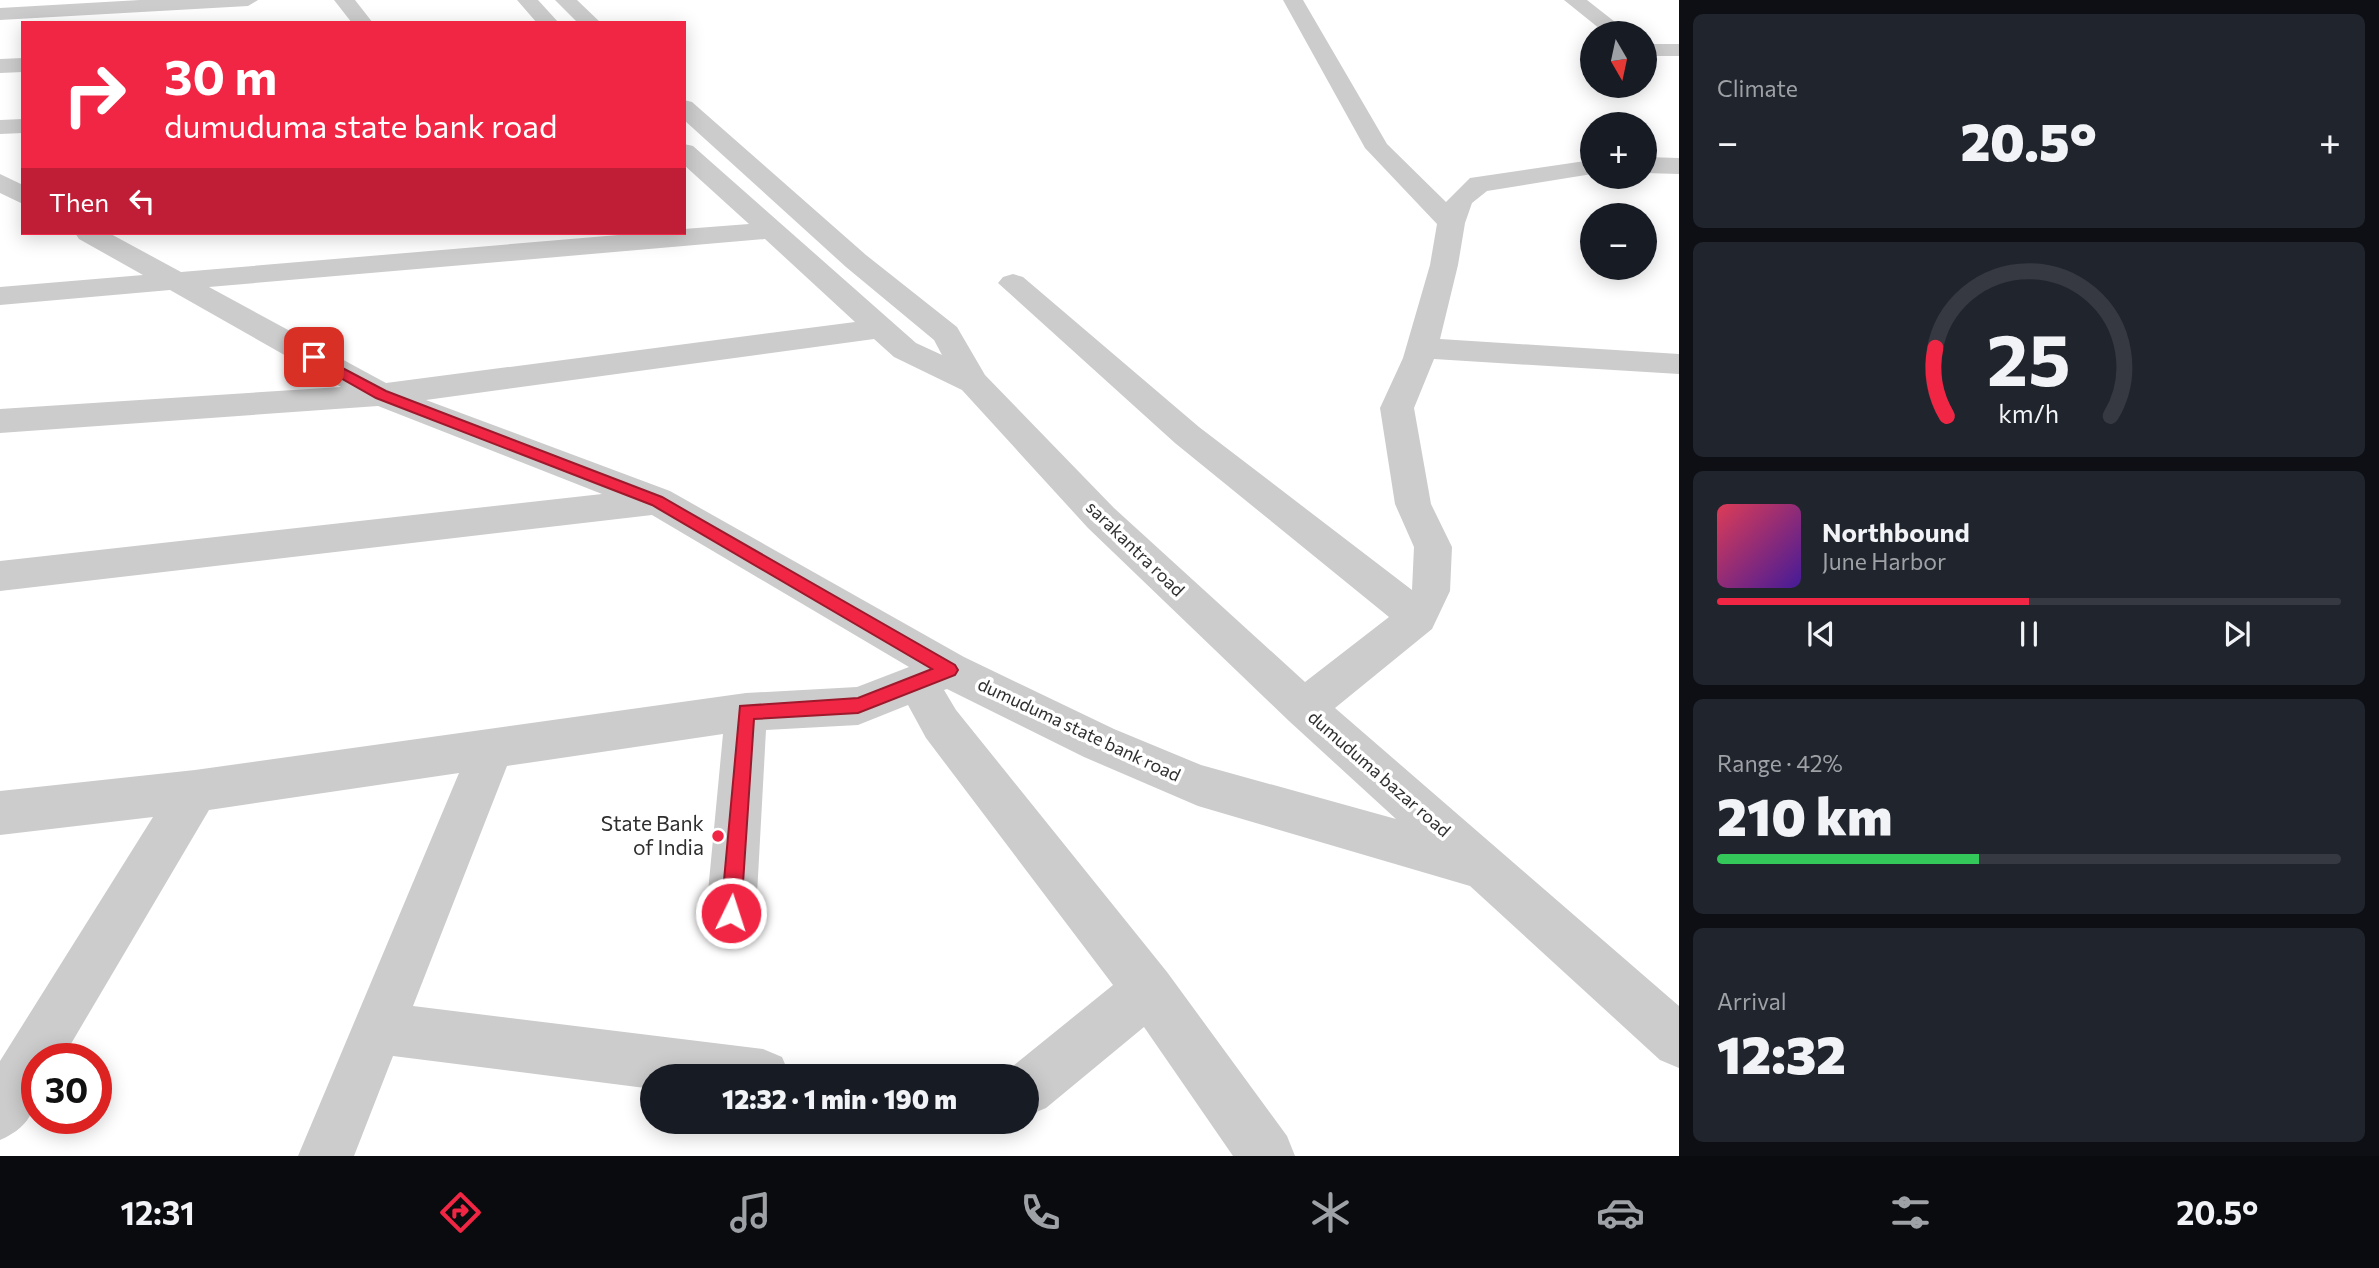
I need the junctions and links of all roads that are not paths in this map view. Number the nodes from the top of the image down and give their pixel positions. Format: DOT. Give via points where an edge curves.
graph roads {
  1 [pos="248,0"];
  2 [pos="344,0"];
  3 [pos="527,0"];
  4 [pos="565,0"];
  5 [pos="1293,0"];
  6 [pos="1574,0"];
  7 [pos="0,14"];
  8 [pos="361,21"];
  9 [pos="547,21"];
  10 [pos="589,21"];
  11 [pos="1602,21"];
  12 [pos="1657,50"];
  13 [pos="1679,50"];
  14 [pos="21,65"];
  15 [pos="0,66"];
  16 [pos="686,109"];
  17 [pos="21,126"];
  18 [pos="0,127"];
  19 [pos="688,157"];
  20 [pos="1657,165"];
  21 [pos="1679,166"];
  22 [pos="1580,169"];
  23 [pos="0,182"];
  24 [pos="21,197"];
  25 [pos="21,198"];
  26 [pos="0,202"];
  27 [pos="1451,223"];
  28 [pos="772,230"];
  29 [pos="93,235"];
  30 [pos="178,282"];
  31 [pos="1013,283"];
  32 [pos="0,296"];
  33 [pos="880,328"];
  34 [pos="1422,348"];
  35 [pos="1679,364"];
  36 [pos="973,382"];
  37 [pos="381,395"];
  38 [pos="0,421"];
  39 [pos="657,501"];
  40 [pos="0,576"];
  41 [pos="1418,617"];
  42 [pos="933,676"];
  43 [pos="1304,708"];
  44 [pos="746,712"];
  45 [pos="491,750"];
  46 [pos="195,791"];
  47 [pos="0,813"];
  48 [pos="1485,867"];
  49 [pos="731,913"];
  50 [pos="1149,990"];
  51 [pos="377,1028"];
  52 [pos="1679,1041"];
  53 [pos="666,1064"];
  54 [pos="1039,1079"];
  55 [pos="0,1112"];
  56 [pos="326,1156"];
  57 [pos="1267,1156"];
  1 -- 7 [label="street"];
  2 -- 8 [label="street"];
  3 -- 9 [label="street"];
  4 -- 10 [label="street"];
  5 -- 27 [label="street" via="1377,148"];
  6 -- 11 [label="street"];
  12 -- 13 [label="street"];
  14 -- 15 [label="street"];
  16 -- 36 [label="street, sarakantra road" via="856,261 946,334"];
  17 -- 18 [label="street"];
  19 -- 28 [label="street, sarakantra road"];
  20 -- 21 [label="street"];
  22 -- 27 [label="street, dumuduma bazar road" via="1479,184 1461,200"];
  23 -- 24 [label="street"];
  25 -- 26 [label="street"];
  27 -- 34 [label="street, dumuduma bazar road"];
  28 -- 30 [label="street"];
  28 -- 33 [label="street, sarakantra road"];
  29 -- 30 [label="street, dumuduma state bank road"];
  30 -- 32 [label="street"];
  30 -- 37 [label="street, dumuduma state bank road"];
  31 -- 41 [label="street" via="1187,435"];
  33 -- 36 [label="street, sarakantra road" via="905,350"];
  33 -- 37 [label="street"];
  34 -- 35 [label="street"];
  34 -- 41 [label="street, dumuduma bazar road" via="1397,408 1413,504 1433,547 1432,591"];
  36 -- 43 [label="street, sarakantra road" via="1101,518"];
  37 -- 38 [label="street"];
  37 -- 39 [label="street, dumuduma state bank road"];
  39 -- 40 [label="street"];
  39 -- 42 [label="street, dumuduma state bank road"];
  41 -- 43 [label="street, dumuduma bazar road"];
  42 -- 44 [label="street" via="858,706"];
  42 -- 48 [label="street, dumuduma state bank road" via="1198,785"];
  42 -- 50 [label="street" via="941,724"];
  43 -- 48 [label="street, dumuduma bazar road"];
  44 -- 45 [label="street"];
  44 -- 49 [label="street"];
  45 -- 46 [label="street"];
  45 -- 51 [label="street"];
  46 -- 47 [label="street"];
  46 -- 55 [label="street"];
  48 -- 52 [label="street, dumuduma bazar road"];
  50 -- 54 [label="street"];
  50 -- 57 [label="street"];
  51 -- 53 [label="street"];
  51 -- 56 [label="street"];
}
